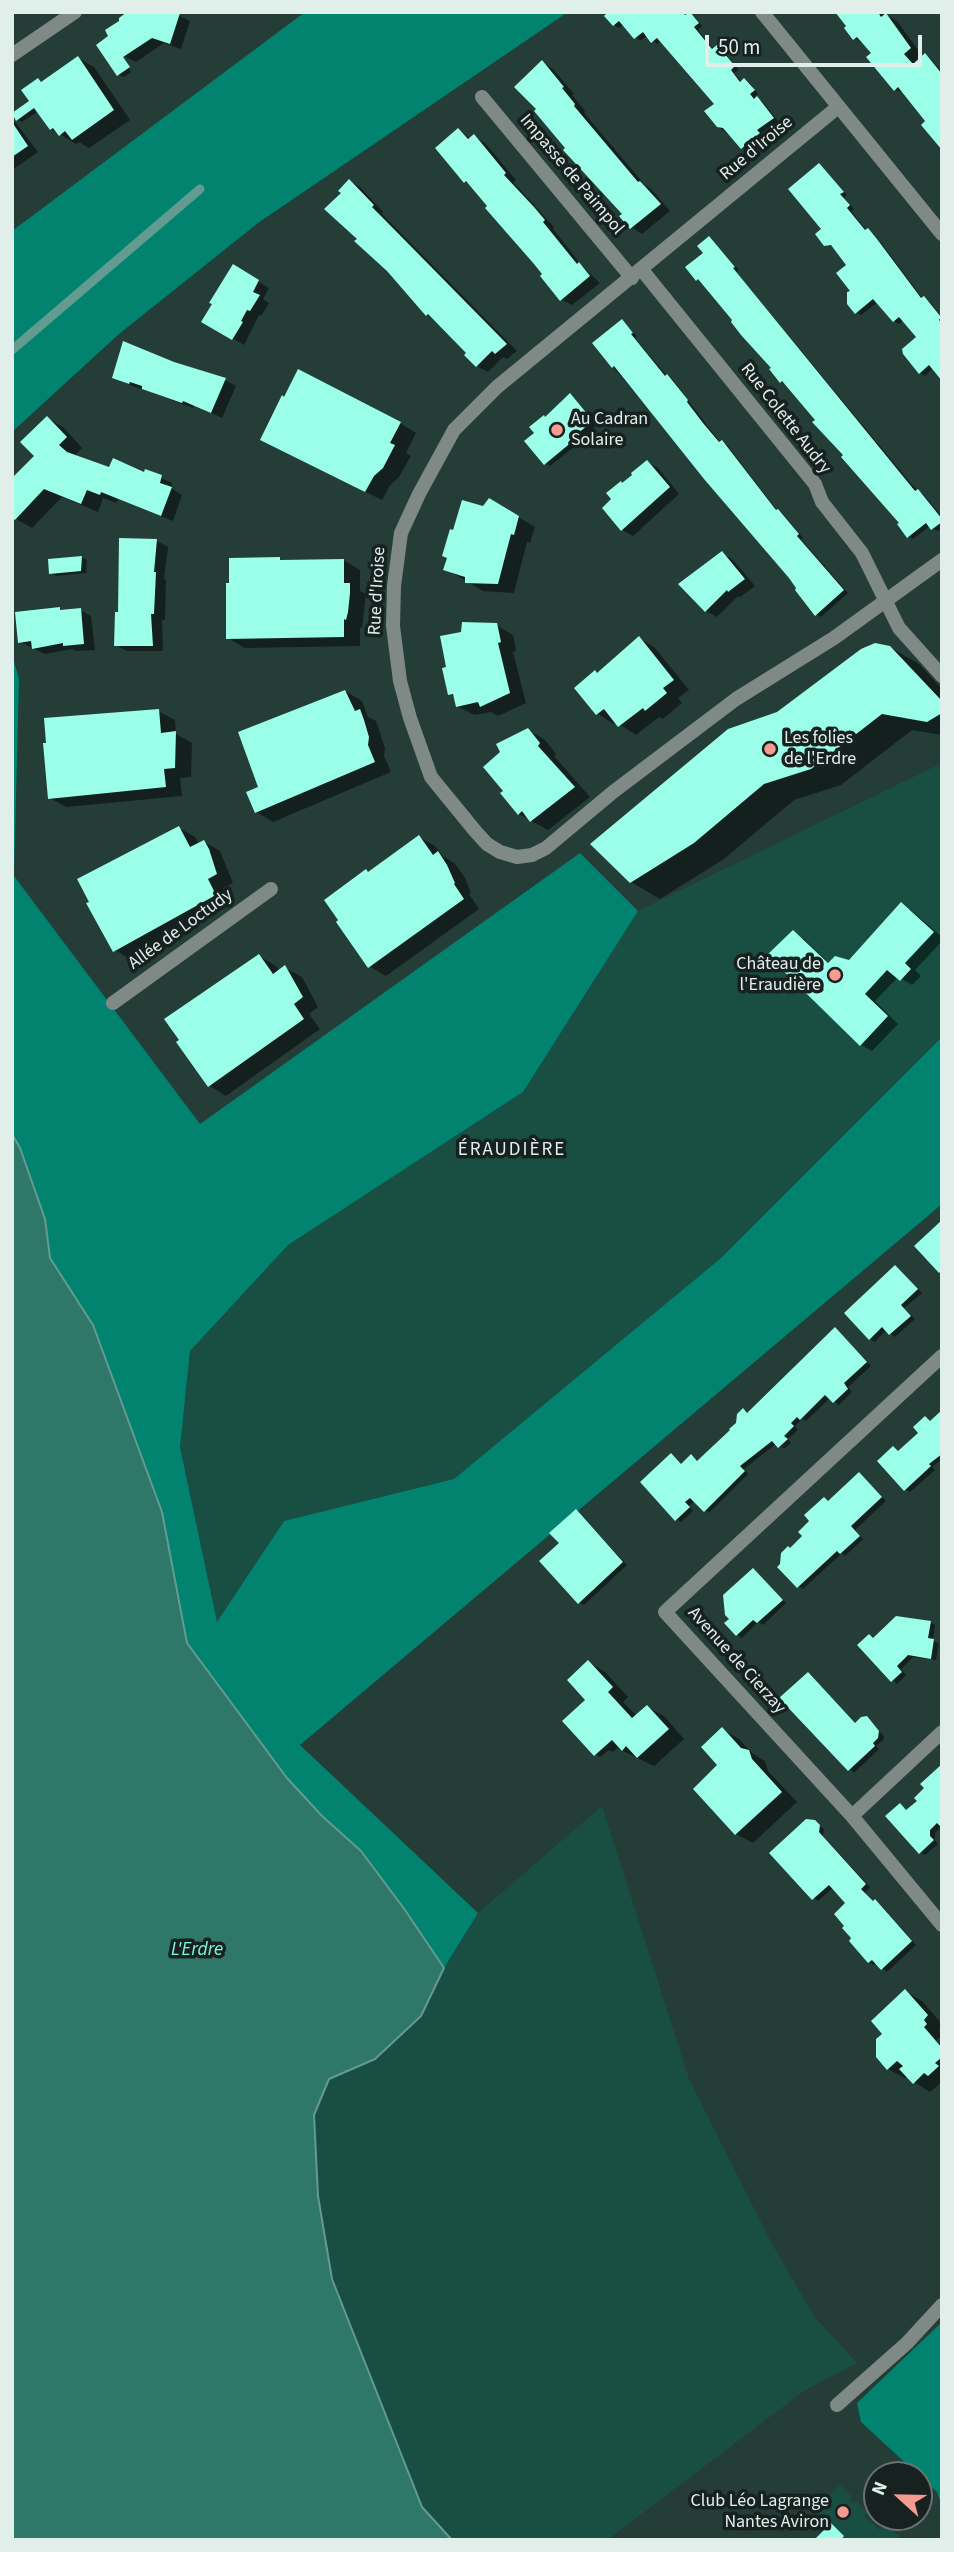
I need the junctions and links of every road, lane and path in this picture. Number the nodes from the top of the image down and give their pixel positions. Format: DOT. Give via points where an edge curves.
graph roads {
  1 [pos="75,12"];
  2 [pos="762,12"];
  3 [pos="12,55"];
  4 [pos="482,97"];
  5 [pos="838,107"];
  6 [pos="942,234"];
  7 [pos="637,274"];
  8 [pos="942,559"];
  9 [pos="884,601"];
  10 [pos="942,676"];
  11 [pos="271,889"];
  12 [pos="113,1003"];
  13 [pos="942,1356"];
  14 [pos="942,1732"];
  15 [pos="852,1816"];
  16 [pos="942,1926"];
  17 [pos="942,2305"];
  18 [pos="838,2405"];
  1 -- 3 [label="street"];
  2 -- 5 [label="street"];
  4 -- 7 [label="street, Impasse de Paimpol"];
  5 -- 6 [label="street"];
  5 -- 7 [label="street, Rue d'Iroise"];
  7 -- 9 [label="street, Rue Colette Audry" via="815,484 822,502 862,553"];
  7 -- 9 [label="street, Rue d'Iroise" via="497,387 454,430 401,533 394,586 396,657 410,718 431,777 487,844 517,857 531,855 736,699"];
  8 -- 9 [label="street, Rue d'Iroise"];
  9 -- 10 [label="street, Rue Colette Audry" via="899,628"];
  11 -- 12 [label="street, Allée de Loctudy"];
  13 -- 15 [label="street, Avenue de Cierzay" via="665,1612"];
  14 -- 15 [label="street"];
  15 -- 16 [label="street, Avenue de Cierzay"];
  17 -- 18 [label="street"];
}
